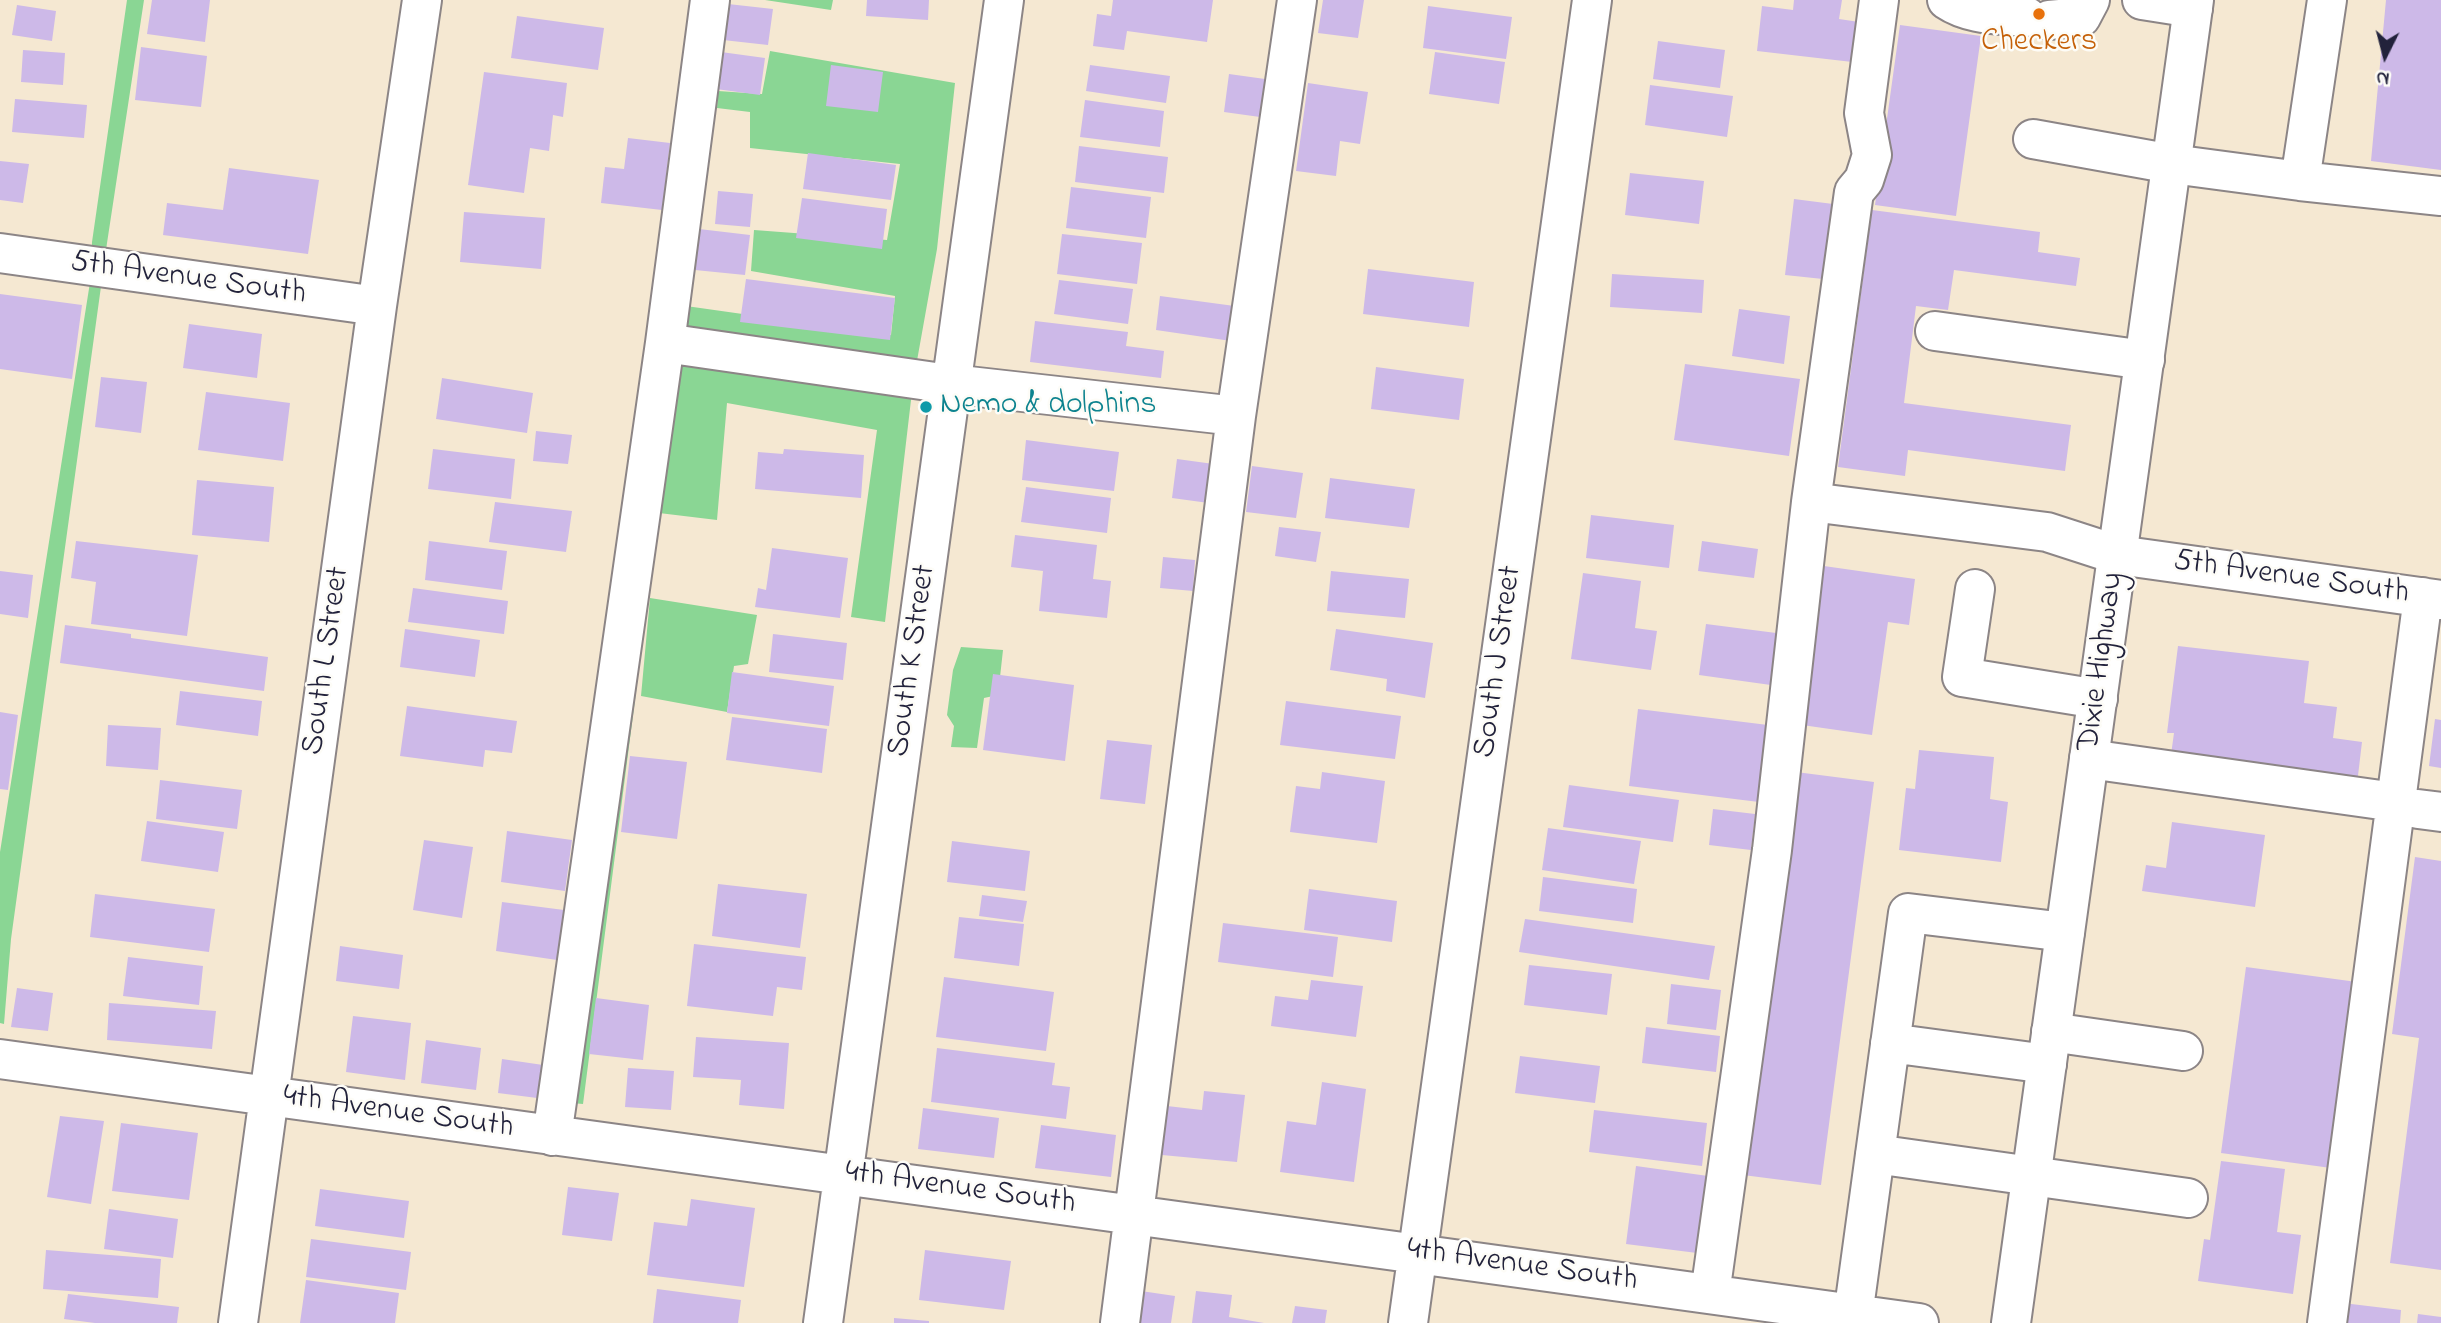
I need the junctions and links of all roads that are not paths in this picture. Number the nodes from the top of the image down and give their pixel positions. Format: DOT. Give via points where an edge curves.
graph roads {
  1 [pos="422,0"];
  2 [pos="710,0"];
  3 [pos="1004,0"];
  4 [pos="1297,0"];
  5 [pos="1592,0"];
  6 [pos="1879,0"];
  7 [pos="1947,0"];
  8 [pos="2090,0"];
  9 [pos="2142,0"];
  10 [pos="2327,0"];
  11 [pos="2193,4"];
  12 [pos="2033,139"];
  13 [pos="2172,164"];
  14 [pos="2300,181"];
  15 [pos="2441,196"];
  16 [pos="0,253"];
  17 [pos="377,306"];
  18 [pos="1935,331"];
  19 [pos="664,343"];
  20 [pos="2145,360"];
  21 [pos="951,384"];
  22 [pos="1236,415"];
  23 [pos="1811,502"];
  24 [pos="2118,555"];
  25 [pos="1975,589"];
  26 [pos="2432,598"];
  27 [pos="2098,699"];
  28 [pos="2089,760"];
  29 [pos="2418,808"];
  30 [pos="2065,932"];
  31 [pos="1890,1043"];
  32 [pos="2049,1048"];
  33 [pos="2183,1051"];
  34 [pos="0,1059"];
  35 [pos="269,1096"];
  36 [pos="552,1136"];
  37 [pos="1875,1154"];
  38 [pos="843,1174"];
  39 [pos="2032,1175"];
  40 [pos="2188,1198"];
  41 [pos="1135,1214"];
  42 [pos="1418,1253"];
  43 [pos="1710,1294"];
  44 [pos="1852,1318"];
  45 [pos="238,1323"];
  46 [pos="823,1323"];
  47 [pos="1120,1323"];
  48 [pos="1408,1323"];
  49 [pos="1919,1323"];
  50 [pos="2011,1323"];
  51 [pos="2327,1323"];
  1 -- 17 [label="street, South L Street"];
  2 -- 19 [label="street"];
  3 -- 21 [label="street, South K Street"];
  4 -- 22 [label="street"];
  5 -- 42 [label="street, South J Street"];
  6 -- 23 [label="street" via="1864,113 1872,155 1864,180 1854,192"];
  7 -- 8 [label="street" via="1976,13 2038,18 2081,17"];
  9 -- 11 [label="street"];
  10 -- 14 [label="street"];
  11 -- 13 [label="street, Dixie Highway"];
  12 -- 13 [label="street"];
  13 -- 14 [label="street"];
  13 -- 20 [label="street, Dixie Highway"];
  14 -- 15 [label="street"];
  16 -- 17 [label="street, 5th Avenue South"];
  17 -- 35 [label="street, South L Street"];
  18 -- 20 [label="street"];
  19 -- 21 [label="street"];
  19 -- 36 [label="street"];
  20 -- 24 [label="street, Dixie Highway"];
  21 -- 22 [label="street"];
  21 -- 38 [label="street, South K Street"];
  22 -- 41 [label="street"];
  23 -- 24 [label="street, 5th Avenue South" via="2047,532"];
  23 -- 43 [label="street" via="1774,836"];
  24 -- 26 [label="street, 5th Avenue South"];
  24 -- 27 [label="street, Dixie Highway"];
  25 -- 27 [label="street" via="1962,677"];
  26 -- 29 [label="street"];
  27 -- 28 [label="street, Dixie Highway"];
  28 -- 29 [label="street"];
  28 -- 30 [label="street, Dixie Highway"];
  29 -- 51 [label="street"];
  30 -- 31 [label="street" via="1908,913"];
  30 -- 32 [label="street, Dixie Highway"];
  31 -- 32 [label="street"];
  31 -- 37 [label="street"];
  32 -- 33 [label="street"];
  32 -- 39 [label="street, Dixie Highway"];
  34 -- 35 [label="street, 4th Avenue South"];
  35 -- 36 [label="street, 4th Avenue South"];
  35 -- 45 [label="street, South L Street"];
  36 -- 38 [label="street, 4th Avenue South"];
  37 -- 39 [label="street"];
  37 -- 44 [label="street"];
  38 -- 41 [label="street, 4th Avenue South"];
  38 -- 46 [label="street, South K Street"];
  39 -- 40 [label="street"];
  39 -- 50 [label="street, Dixie Highway"];
  41 -- 42 [label="street, 4th Avenue South"];
  41 -- 47 [label="street"];
  42 -- 43 [label="street, 4th Avenue South"];
  42 -- 48 [label="street, South J Street"];
  43 -- 44 [label="street, 4th Avenue South"];
  44 -- 49 [label="street, 4th Avenue South"];
}
